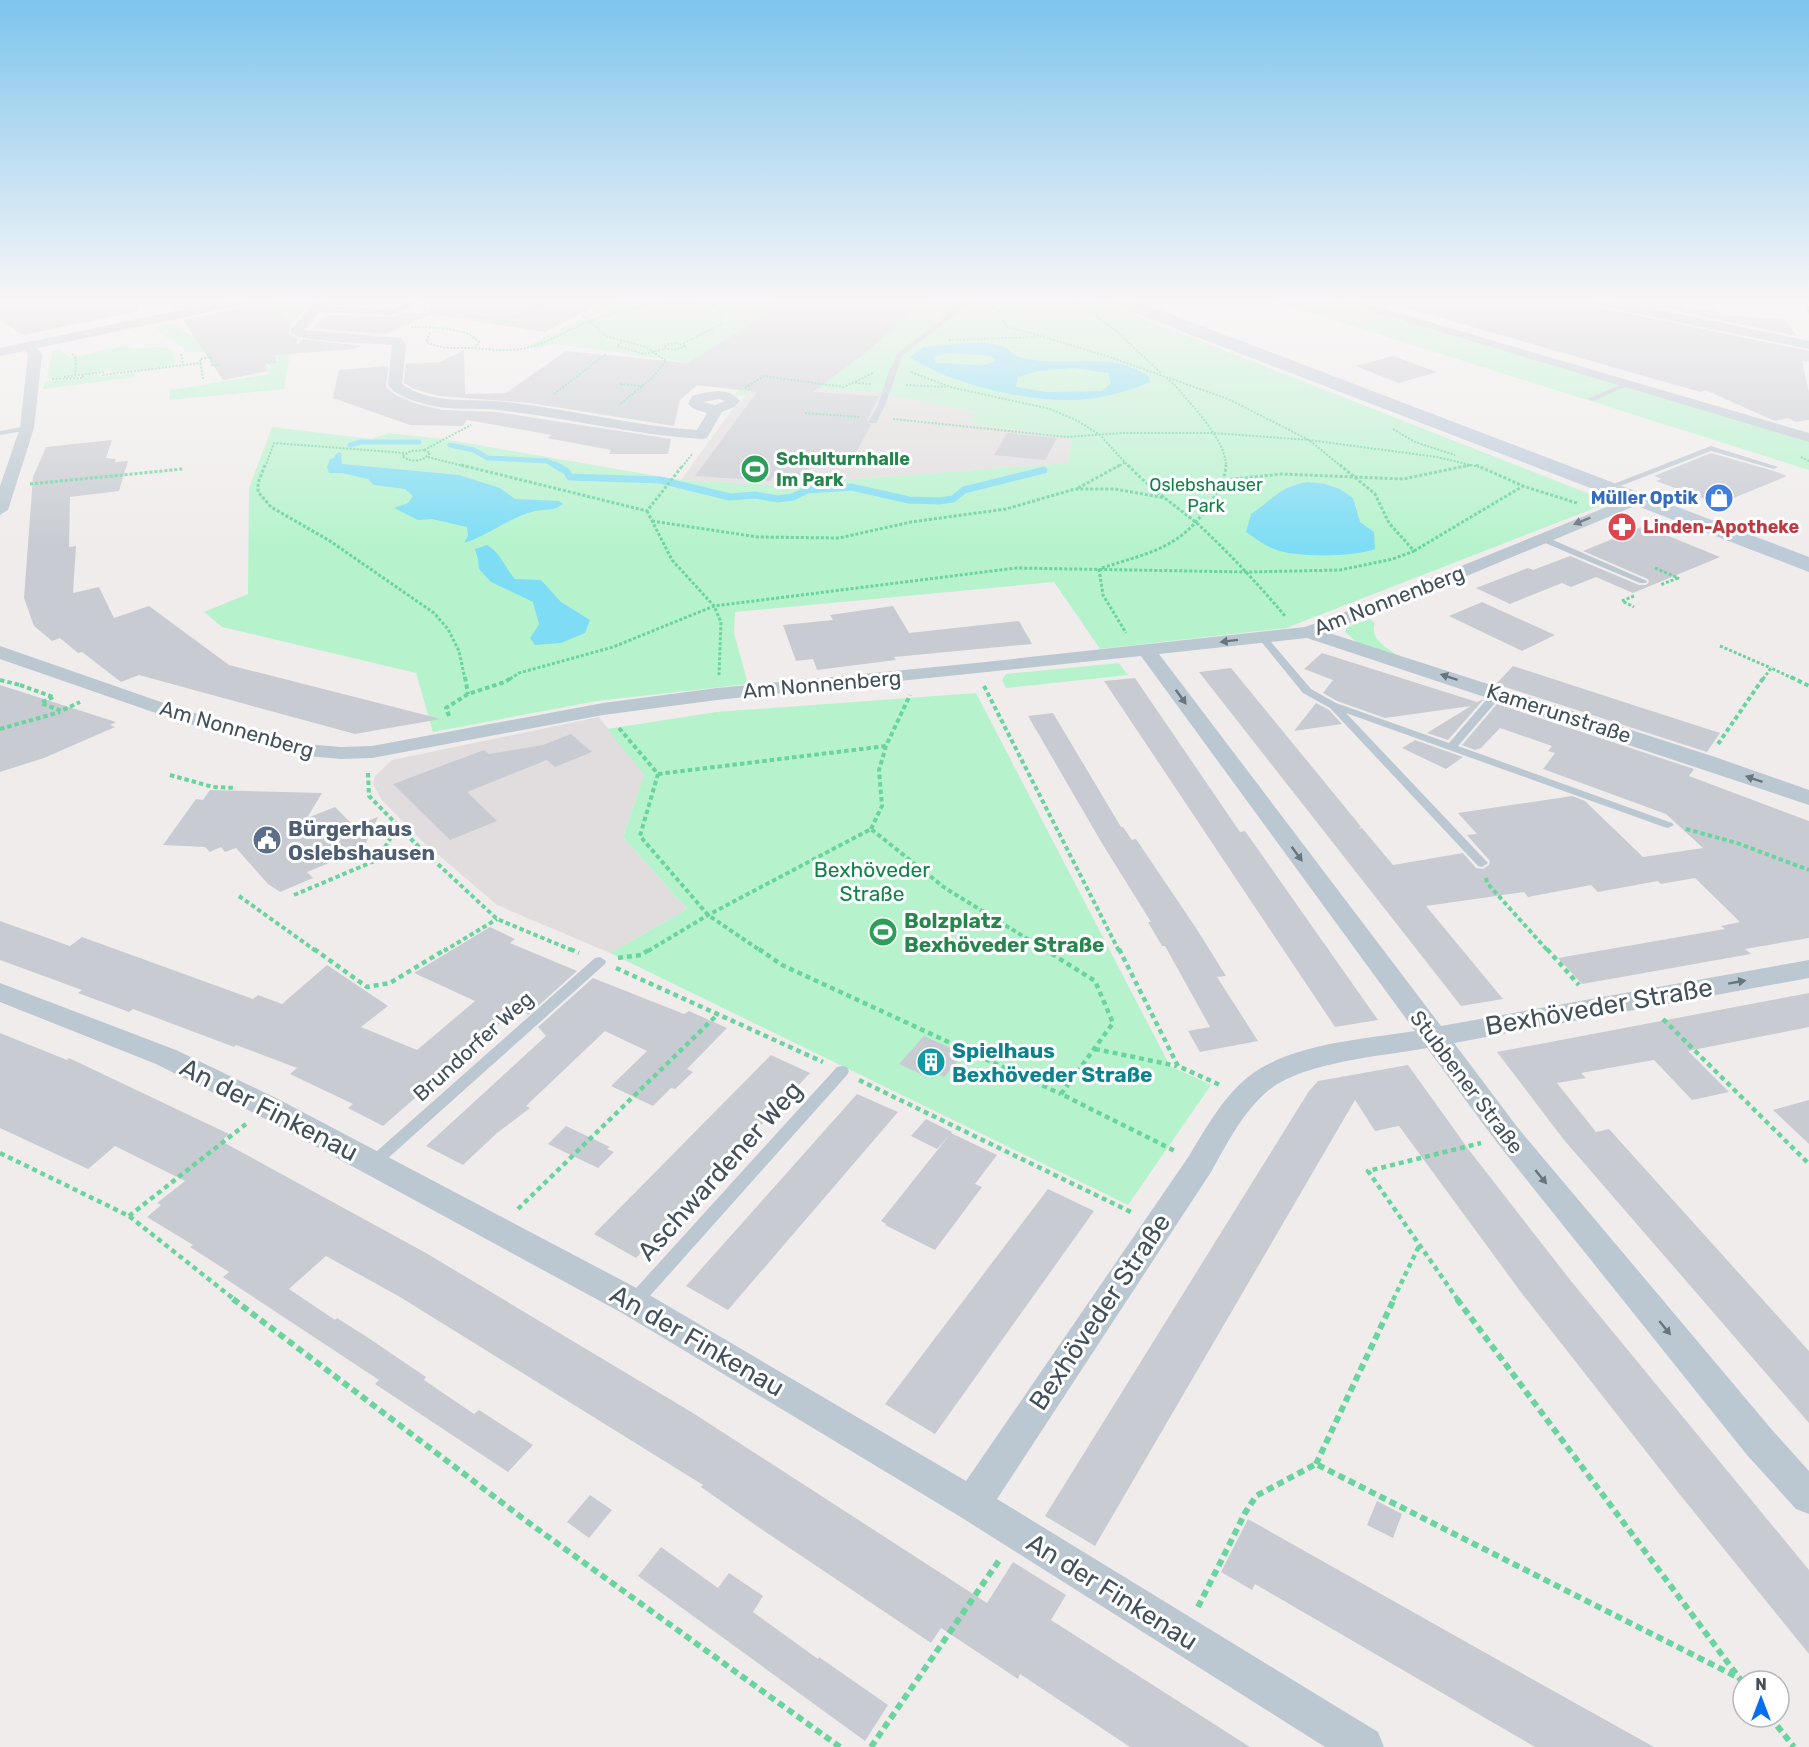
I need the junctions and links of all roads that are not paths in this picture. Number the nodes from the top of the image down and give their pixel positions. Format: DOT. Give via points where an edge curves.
graph roads {
  1 [pos="33,382"];
  2 [pos="394,382"];
  3 [pos="889,382"];
  4 [pos="1329,382"];
  5 [pos="1613,382"];
  6 [pos="1625,385"];
  7 [pos="1591,399"];
  8 [pos="716,409"];
  9 [pos="874,419"];
  10 [pos="27,428"];
  11 [pos="0,434"];
  12 [pos="1809,438"];
  13 [pos="1774,467"];
  14 [pos="1607,488"];
  15 [pos="1636,500"];
  16 [pos="0,509"];
  17 [pos="1541,538"];
  18 [pos="1809,565"];
  19 [pos="1643,581"];
  20 [pos="1308,632"];
  21 [pos="1262,637"];
  22 [pos="1146,650"];
  23 [pos="0,652"];
  24 [pos="1498,693"];
  25 [pos="1332,705"];
  26 [pos="1451,748"];
  27 [pos="1809,798"];
  28 [pos="1668,825"];
  29 [pos="1482,863"];
  30 [pos="600,961"];
  31 [pos="1809,969"];
  32 [pos="0,992"];
  33 [pos="1432,1036"];
  34 [pos="842,1071"];
  35 [pos="374,1163"];
  36 [pos="634,1303"];
  37 [pos="1809,1497"];
  38 [pos="972,1504"];
  39 [pos="1363,1747"];
  1 -- 10 [label="street"];
  2 -- 8 [label="street" via="404,392 436,402 532,411 659,432 702,435"];
  3 -- 9 [label="lane"];
  4 -- 14 [label="main road"];
  5 -- 6 [label="street"];
  6 -- 7 [label="lane"];
  6 -- 12 [label="street"];
  8 -- 8 [label="street" via="700,407 695,401 708,395 733,399 732,404"];
  10 -- 11 [label="lane"];
  10 -- 16 [label="street"];
  13 -- 14 [label="lane" via="1711,448"];
  14 -- 15 [label="main road"];
  15 -- 17 [label="street, Am Nonnenberg, one-way"];
  15 -- 18 [label="main road"];
  17 -- 19 [label="lane"];
  17 -- 20 [label="street, Am Nonnenberg" via="1392,602"];
  20 -- 21 [label="street, Am Nonnenberg"];
  24 -- 20 [label="street, Kamerunstraße, one-way"];
  21 -- 22 [label="street, Am Nonnenberg, one-way"];
  21 -- 25 [label="lane" via="1307,691"];
  22 -- 23 [label="street, Am Nonnenberg" via="717,694 603,709 372,752 341,753 304,750 177,714"];
  22 -- 33 [label="street, Stubbener Straße, one-way"];
  24 -- 26 [label="lane"];
  27 -- 24 [label="street, Kamerunstraße, one-way"];
  25 -- 26 [label="lane"];
  25 -- 29 [label="lane"];
  26 -- 28 [label="lane"];
  30 -- 35 [label="lane, Brundorfer Weg"];
  33 -- 31 [label="street, Bexhöveder Straße, one-way"];
  32 -- 35 [label="street, An der Finkenau" via="166,1057"];
  33 -- 37 [label="street, Stubbener Straße, one-way" via="1508,1136 1760,1443"];
  33 -- 38 [label="street, Bexhöveder Straße" via="1300,1061 1268,1075 1246,1097 1226,1121"];
  34 -- 36 [label="lane, Aschwardener Weg"];
  35 -- 36 [label="street, An der Finkenau"];
  36 -- 38 [label="street, An der Finkenau"];
  38 -- 39 [label="street, An der Finkenau"];
}
